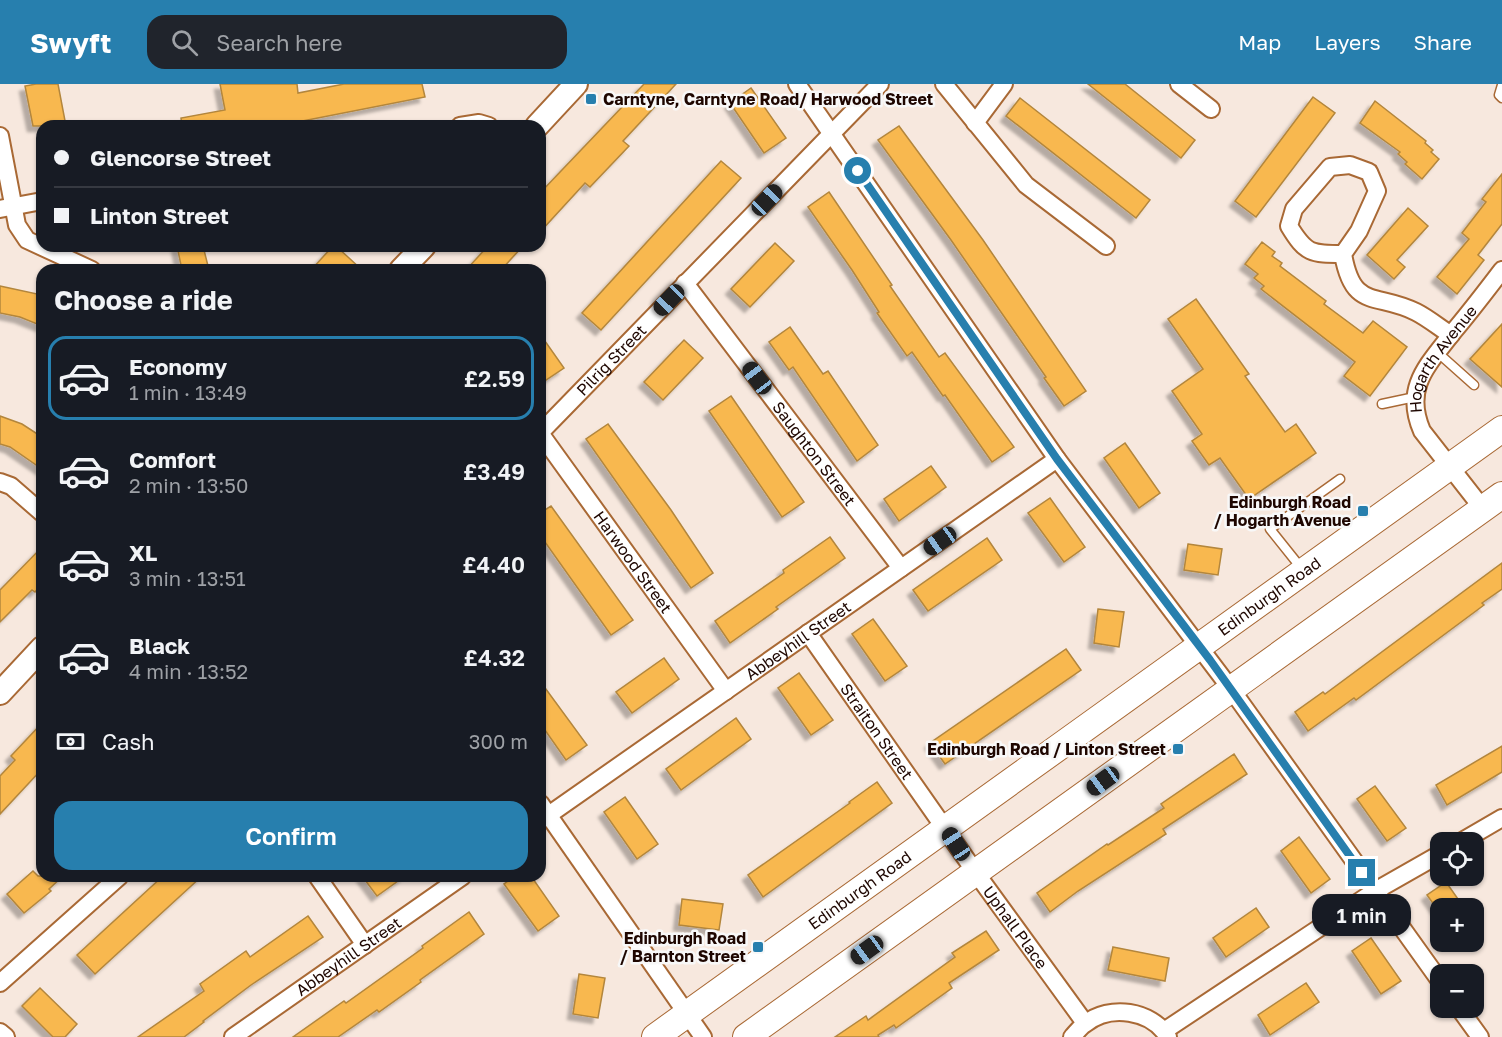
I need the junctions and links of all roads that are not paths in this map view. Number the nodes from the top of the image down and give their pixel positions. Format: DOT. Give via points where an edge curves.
graph roads {
  1 [pos="576,84"];
  2 [pos="797,84"];
  3 [pos="880,84"];
  4 [pos="944,84"];
  5 [pos="1004,84"];
  6 [pos="1179,84"];
  7 [pos="1502,85"];
  8 [pos="1502,98"];
  9 [pos="1211,109"];
  10 [pos="543,120"];
  11 [pos="975,123"];
  12 [pos="832,133"];
  13 [pos="0,136"];
  14 [pos="36,202"];
  15 [pos="6,208"];
  16 [pos="36,244"];
  17 [pos="1106,246"];
  18 [pos="53,252"];
  19 [pos="1343,254"];
  20 [pos="79,264"];
  21 [pos="1502,270"];
  22 [pos="685,283"];
  23 [pos="1451,335"];
  24 [pos="1437,351"];
  25 [pos="1474,386"];
  26 [pos="1415,397"];
  27 [pos="1382,404"];
  28 [pos="546,427"];
  29 [pos="1502,429"];
  30 [pos="546,441"];
  31 [pos="1057,459"];
  32 [pos="1450,466"];
  33 [pos="1340,479"];
  34 [pos="0,482"];
  35 [pos="1493,502"];
  36 [pos="36,508"];
  37 [pos="901,568"];
  38 [pos="1304,572"];
  39 [pos="808,633"];
  40 [pos="1200,646"];
  41 [pos="36,654"];
  42 [pos="1231,689"];
  43 [pos="726,691"];
  44 [pos="0,693"];
  45 [pos="546,811"];
  46 [pos="546,817"];
  47 [pos="1502,818"];
  48 [pos="947,829"];
  49 [pos="1478,832"];
  50 [pos="1430,860"];
  51 [pos="976,873"];
  52 [pos="113,882"];
  53 [pos="321,882"];
  54 [pos="454,882"];
  55 [pos="1374,891"];
  56 [pos="365,945"];
  57 [pos="1430,967"];
  58 [pos="0,983"];
  59 [pos="687,1014"];
  60 [pos="1466,1018"];
  61 [pos="1085,1023"];
  62 [pos="0,1032"];
  63 [pos="1166,1034"];
  64 [pos="6,1037"];
  65 [pos="233,1037"];
  66 [pos="655,1037"];
  67 [pos="704,1037"];
  68 [pos="746,1037"];
  69 [pos="1072,1037"];
  70 [pos="1480,1037"];
  1 -- 10 [label="street"];
  2 -- 12 [label="street"];
  3 -- 12 [label="street, Pilrig Street"];
  4 -- 11 [label="street"];
  5 -- 11 [label="street"];
  6 -- 9 [label="street"];
  7 -- 8 [label="lane"];
  11 -- 17 [label="street" via="1026,185"];
  12 -- 22 [label="street, Pilrig Street"];
  12 -- 31 [label="street"];
  13 -- 15 [label="street"];
  14 -- 15 [label="street"];
  15 -- 16 [label="street" via="27,240"];
  18 -- 20 [label="street"];
  19 -- 19 [label="street" via="1316,254 1300,244 1289,226 1294,208 1330,167 1350,165 1369,172 1377,191 1359,231"];
  19 -- 23 [label="street" via="1347,275 1362,295 1415,312"];
  21 -- 23 [label="street, Hogarth Avenue"];
  22 -- 28 [label="street, Pilrig Street"];
  22 -- 37 [label="street, Saughton Street"];
  23 -- 24 [label="street, Hogarth Avenue"];
  24 -- 25 [label="lane"];
  24 -- 26 [label="street, Hogarth Avenue" via="1424,369"];
  26 -- 27 [label="lane"];
  26 -- 32 [label="street, Hogarth Avenue" via="1422,431"];
  29 -- 32 [label="main road, Edinburgh Road"];
  30 -- 43 [label="street, Harwood Street"];
  31 -- 37 [label="street, Abbeyhill Street"];
  31 -- 40 [label="street"];
  32 -- 35 [label="street, Hogarth Avenue"];
  32 -- 38 [label="main road, Edinburgh Road"];
  33 -- 38 [label="lane" via="1270,529"];
  34 -- 36 [label="street" via="11,486"];
  35 -- 42 [label="main road"];
  37 -- 39 [label="street, Abbeyhill Street"];
  38 -- 40 [label="main road, Edinburgh Road"];
  39 -- 43 [label="street, Abbeyhill Street"];
  39 -- 48 [label="street, Straiton Street"];
  40 -- 42 [label="street"];
  40 -- 48 [label="main road, Edinburgh Road"];
  41 -- 44 [label="street"];
  42 -- 51 [label="main road"];
  42 -- 55 [label="street"];
  43 -- 45 [label="street, Abbeyhill Street"];
  46 -- 59 [label="street"];
  47 -- 49 [label="street"];
  48 -- 51 [label="street, Uphall Place"];
  48 -- 59 [label="main road, Edinburgh Road"];
  50 -- 55 [label="street"];
  51 -- 61 [label="street, Uphall Place"];
  51 -- 68 [label="main road"];
  52 -- 58 [label="street"];
  53 -- 56 [label="street"];
  54 -- 56 [label="street, Abbeyhill Street"];
  55 -- 57 [label="street"];
  55 -- 63 [label="street"];
  56 -- 65 [label="street, Abbeyhill Street"];
  59 -- 66 [label="main road, Edinburgh Road"];
  59 -- 67 [label="street"];
  60 -- 70 [label="street"];
  61 -- 63 [label="street" via="1101,1015 1135,1013 1151,1020"];
  61 -- 69 [label="street"];
  62 -- 64 [label="street"];
}
